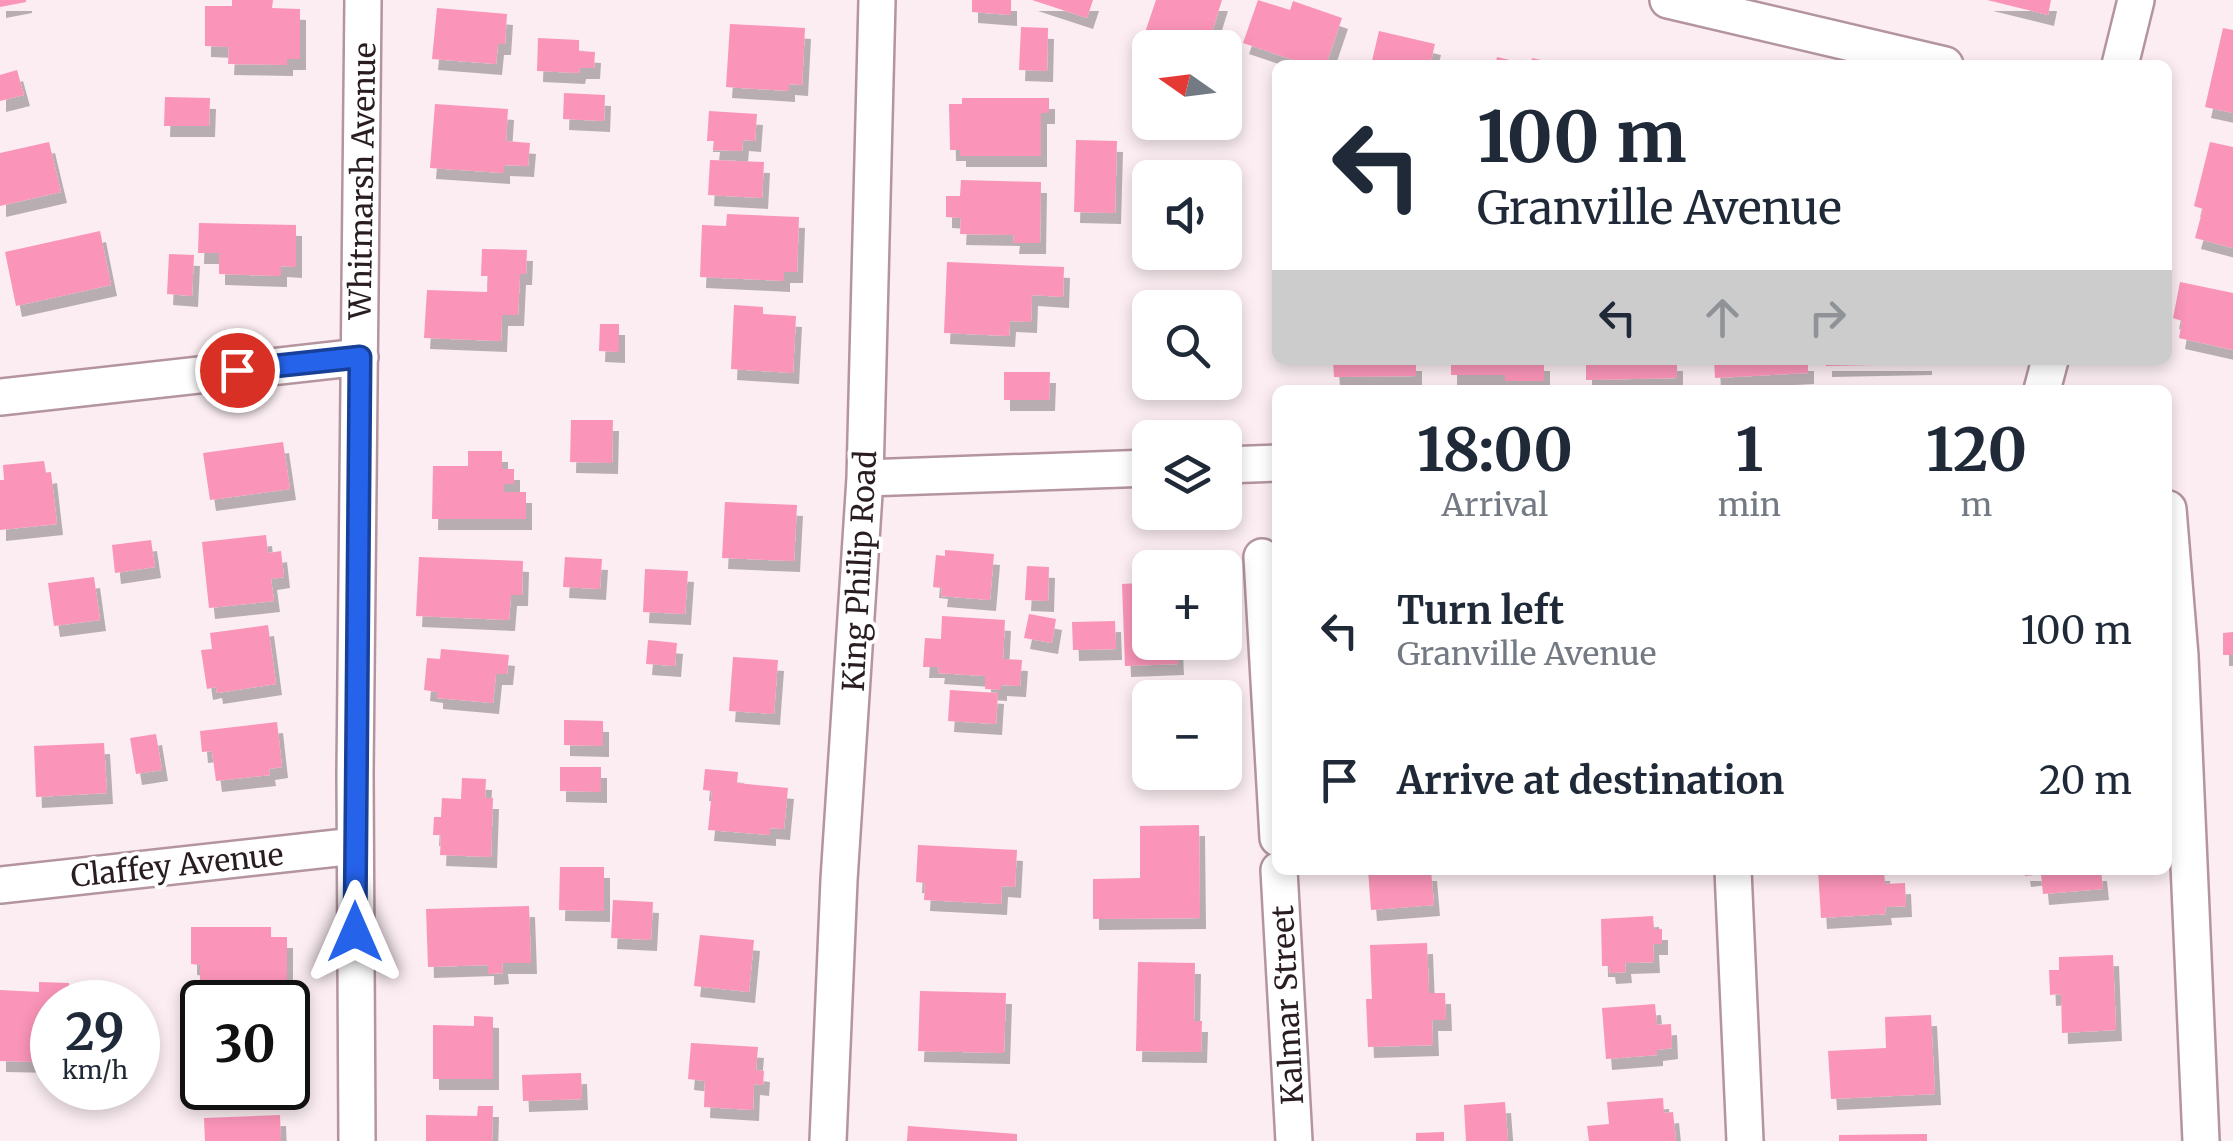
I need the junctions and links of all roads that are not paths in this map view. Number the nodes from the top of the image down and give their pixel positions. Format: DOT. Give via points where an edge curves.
graph roads {
  1 [pos="364,0"];
  2 [pos="878,0"];
  3 [pos="1668,0"];
  4 [pos="2136,0"];
  5 [pos="1924,60"];
  6 [pos="2121,60"];
  7 [pos="360,357"];
  8 [pos="0,397"];
  9 [pos="1272,464"];
  10 [pos="1242,465"];
  11 [pos="1132,469"];
  12 [pos="865,478"];
  13 [pos="1262,557"];
  14 [pos="2172,558"];
  15 [pos="1272,733"];
  16 [pos="355,846"];
  17 [pos="1280,875"];
  18 [pos="1734,875"];
  19 [pos="0,884"];
  20 [pos="357,1141"];
  21 [pos="828,1141"];
  22 [pos="1294,1141"];
  23 [pos="1745,1141"];
  24 [pos="2201,1141"];
  1 -- 7 [label="street, Whitmarsh Avenue"];
  2 -- 12 [label="street, King Philip Road"];
  3 -- 5 [label="street"];
  4 -- 6 [label="street"];
  7 -- 8 [label="street"];
  7 -- 16 [label="street, Whitmarsh Avenue"];
  9 -- 10 [label="street"];
  11 -- 12 [label="street"];
  12 -- 21 [label="street, King Philip Road"];
  13 -- 15 [label="street"];
  14 -- 24 [label="street"];
  16 -- 19 [label="street, Claffey Avenue"];
  16 -- 20 [label="street, Whitmarsh Avenue"];
  17 -- 22 [label="street, Kalmar Street"];
  18 -- 23 [label="street"];
}
